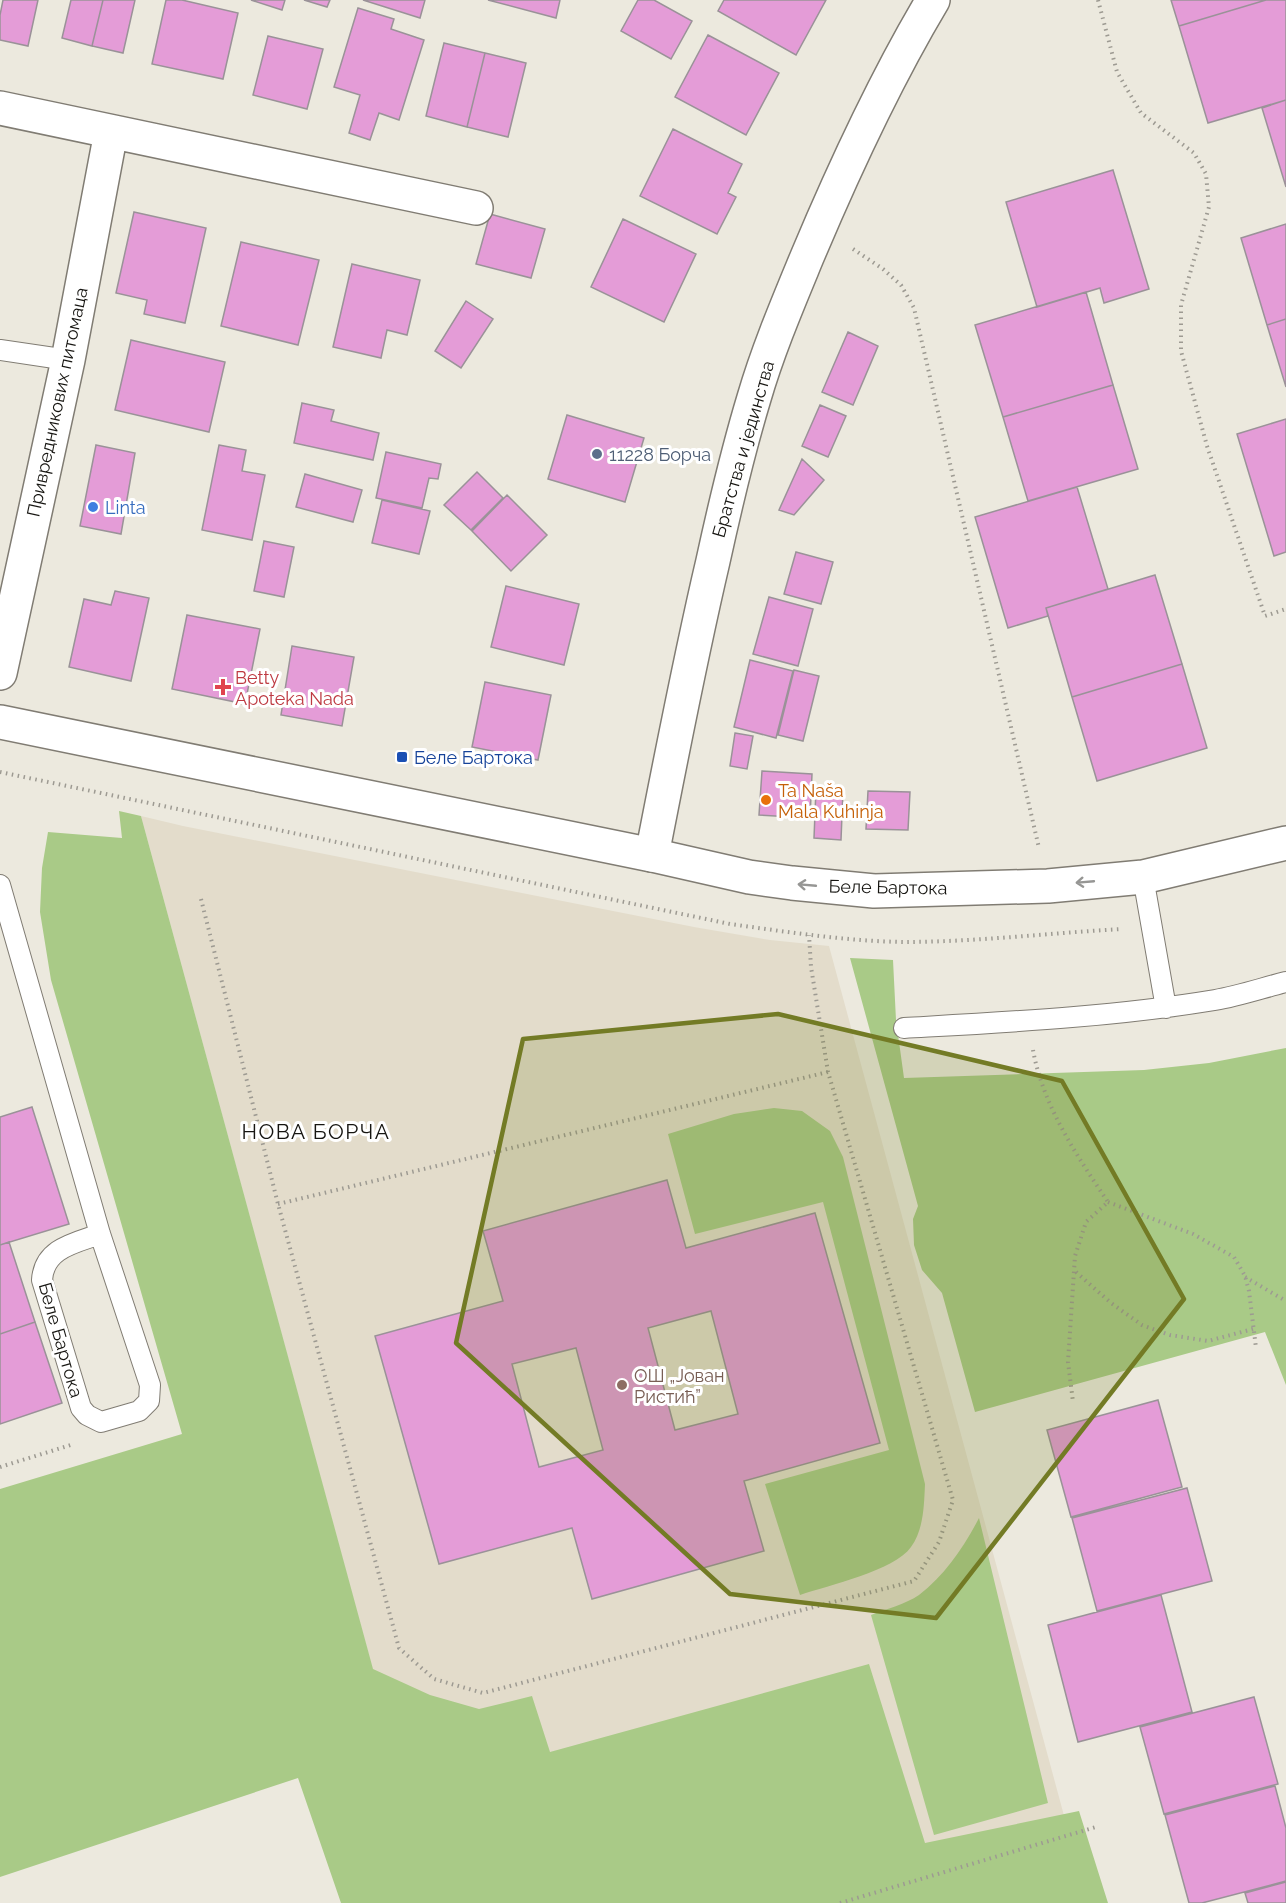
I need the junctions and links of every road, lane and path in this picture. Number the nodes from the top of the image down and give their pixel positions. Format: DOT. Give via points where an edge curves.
graph roads {
  1 [pos="933,0"];
  2 [pos="1098,0"];
  3 [pos="0,108"];
  4 [pos="111,132"];
  5 [pos="476,208"];
  6 [pos="819,228"];
  7 [pos="0,350"];
  8 [pos="68,360"];
  9 [pos="1286,609"];
  10 [pos="0,673"];
  11 [pos="0,722"];
  12 [pos="1286,843"];
  13 [pos="652,855"];
  14 [pos="1143,877"];
  15 [pos="0,885"];
  16 [pos="1048,886"];
  17 [pos="201,899"];
  18 [pos="809,935"];
  19 [pos="1286,982"];
  20 [pos="1166,1008"];
  21 [pos="1029,1022"];
  22 [pos="904,1028"];
  23 [pos="828,1072"];
  24 [pos="1108,1202"];
  25 [pos="278,1204"];
  26 [pos="100,1234"];
  27 [pos="1075,1271"];
  28 [pos="1245,1276"];
  29 [pos="1286,1301"];
  30 [pos="1253,1329"];
  31 [pos="1256,1348"];
  32 [pos="1074,1402"];
  33 [pos="95,1419"];
  34 [pos="0,1467"];
  35 [pos="1096,1827"];
  36 [pos="840,1903"];
  1 -- 6 [label="street, Братства и јединства" via="909,40"];
  2 -- 9 [label="path" via="1117,72 1141,113 1194,153 1206,174 1209,207 1181,305 1181,351 1207,446 1265,616"];
  3 -- 4 [label="street"];
  4 -- 5 [label="street"];
  4 -- 8 [label="street, Привредникових питомаца"];
  6 -- 13 [label="street, Братства и јединства" via="754,396 736,463"];
  6 -- 16 [label="path" via="883,269 901,285 914,308"];
  7 -- 8 [label="lane"];
  8 -- 10 [label="street, Привредникових питомаца"];
  11 -- 13 [label="street, Беле Бартока"];
  12 -- 14 [label="street, Беле Бартока"];
  16 -- 13 [label="street, Беле Бартока, one-way" via="874,891 749,877"];
  14 -- 16 [label="street, Беле Бартока, one-way"];
  14 -- 20 [label="lane"];
  15 -- 26 [label="lane, Беле Бартока"];
  17 -- 25 [label="path"];
  18 -- 23 [label="path"];
  19 -- 20 [label="lane"];
  20 -- 21 [label="lane"];
  21 -- 22 [label="lane"];
  21 -- 24 [label="path" via="1036,1068 1050,1102 1071,1146"];
  23 -- 25 [label="path"];
  23 -- 25 [label="path" via="952,1500 939,1542 914,1581 483,1693 434,1678 399,1648"];
  24 -- 27 [label="path" via="1086,1222 1075,1256"];
  24 -- 28 [label="path" via="1220,1248 1234,1257"];
  26 -- 33 [label="lane, Беле Бартока" via="54,1253 42,1280 81,1408"];
  26 -- 33 [label="lane, Беле Бартока" via="151,1393 139,1411 108,1421"];
  27 -- 30 [label="path" via="1111,1304 1142,1325 1170,1335 1208,1341"];
  27 -- 32 [label="path" via="1068,1362"];
  28 -- 29 [label="path"];
  28 -- 30 [label="path"];
  30 -- 31 [label="path"];
  33 -- 34 [label="path" via="80,1442"];
  35 -- 36 [label="path"];
}
